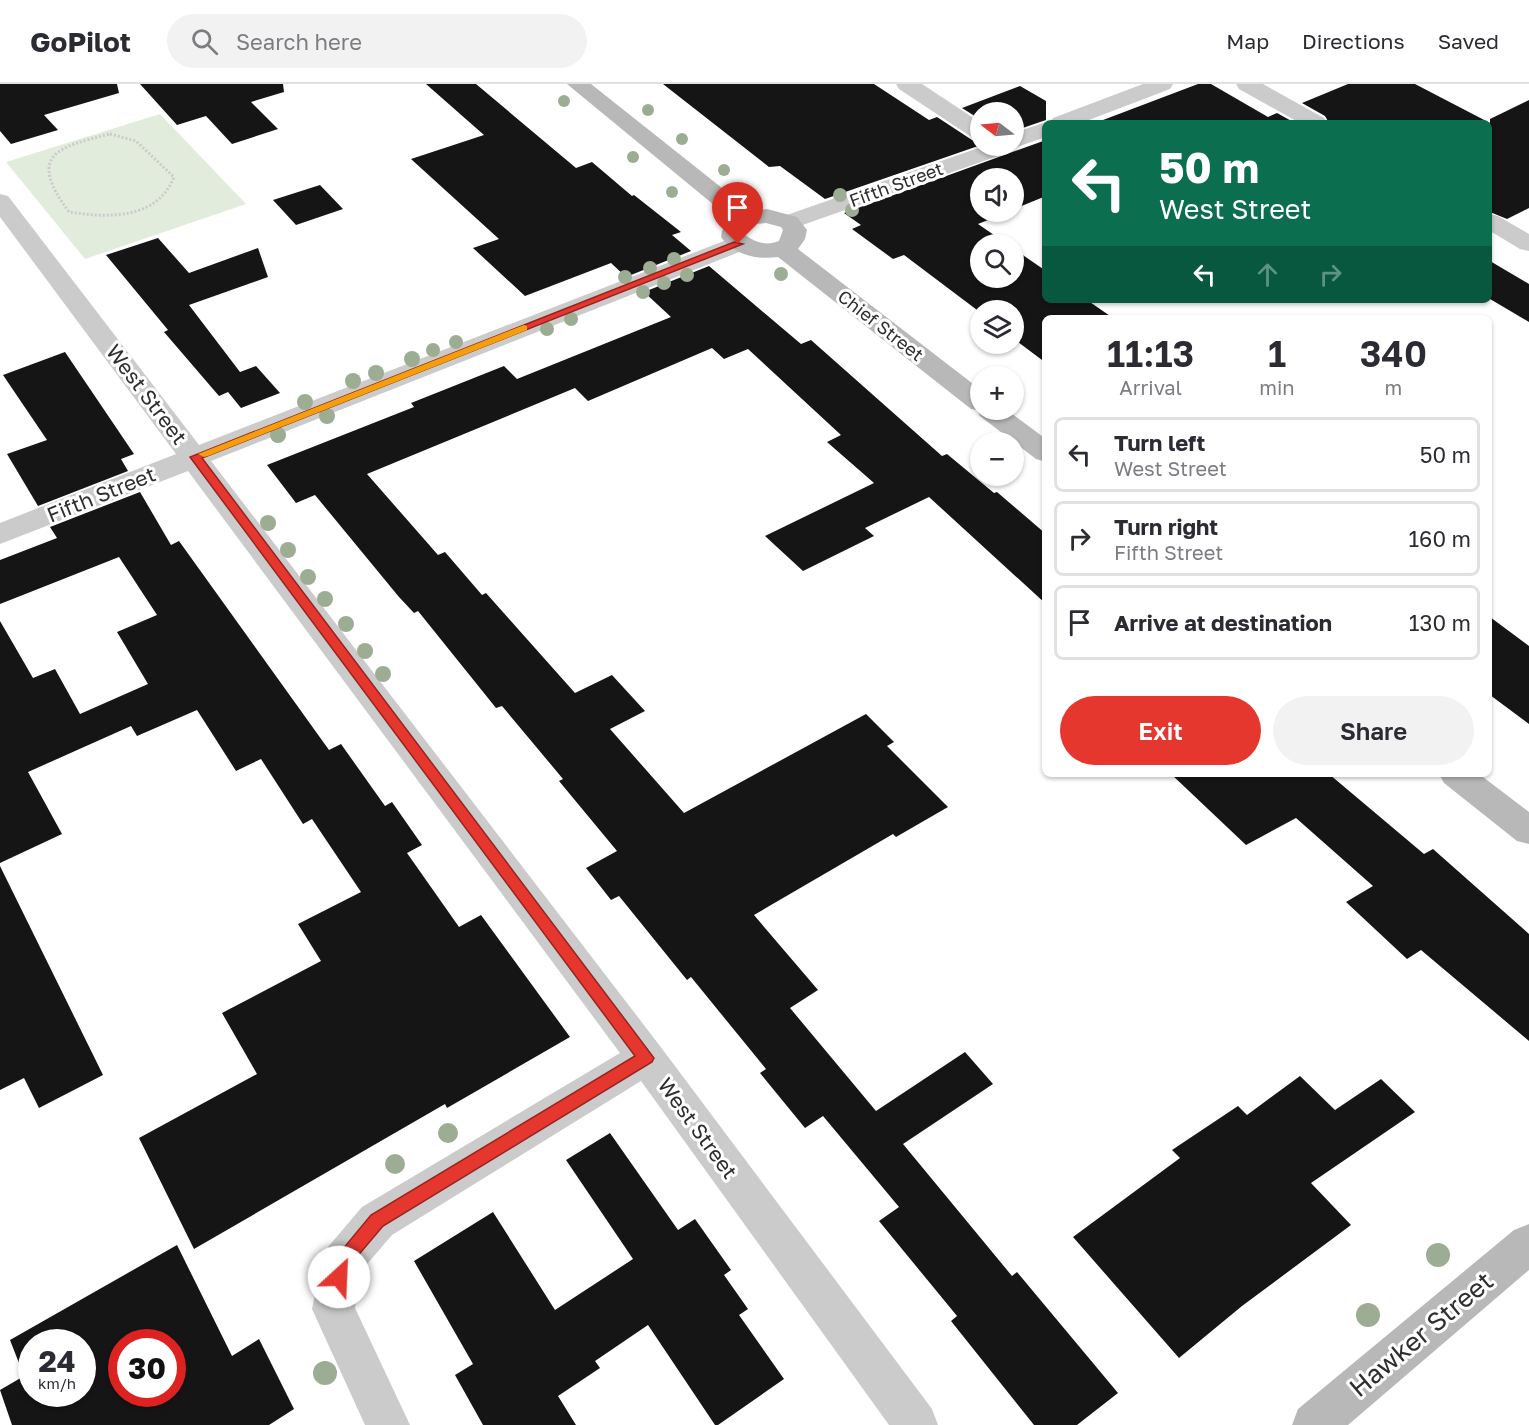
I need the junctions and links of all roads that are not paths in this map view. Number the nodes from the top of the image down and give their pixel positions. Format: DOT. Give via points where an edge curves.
graph roads {
  1 [pos="578,84"];
  2 [pos="908,84"];
  3 [pos="1162,84"];
  4 [pos="1247,84"];
  5 [pos="1069,120"];
  6 [pos="1311,120"];
  7 [pos="970,126"];
  8 [pos="1042,131"];
  9 [pos="1024,138"];
  10 [pos="974,156"];
  11 [pos="0,201"];
  12 [pos="789,222"];
  13 [pos="1492,222"];
  14 [pos="742,232"];
  15 [pos="1529,244"];
  16 [pos="782,248"];
  17 [pos="970,394"];
  18 [pos="1003,420"];
  19 [pos="1042,450"];
  20 [pos="195,457"];
  21 [pos="0,534"];
  22 [pos="1460,777"];
  23 [pos="1529,831"];
  24 [pos="646,1058"];
  25 [pos="1529,1244"];
  26 [pos="388,1425"];
  27 [pos="916,1425"];
  28 [pos="1314,1425"];
  1 -- 14 [label="street"];
  2 -- 7 [label="street"];
  3 -- 5 [label="street"];
  4 -- 6 [label="street"];
  8 -- 9 [label="street, Fifth Street"];
  10 -- 12 [label="street, Fifth Street"];
  11 -- 20 [label="street, West Street"];
  12 -- 14 [label="street" via="767,216"];
  12 -- 16 [label="street" via="795,236"];
  13 -- 15 [label="street"];
  14 -- 16 [label="street" via="749,249"];
  14 -- 20 [label="street, Fifth Street"];
  16 -- 17 [label="street, Chief Street"];
  18 -- 19 [label="street"];
  20 -- 21 [label="street, Fifth Street"];
  20 -- 24 [label="street, West Street"];
  22 -- 23 [label="street"];
  24 -- 26 [label="street" via="377,1221 343,1261 333,1309"];
  24 -- 27 [label="street, West Street"];
  25 -- 28 [label="street, Hawker Street"];
}
